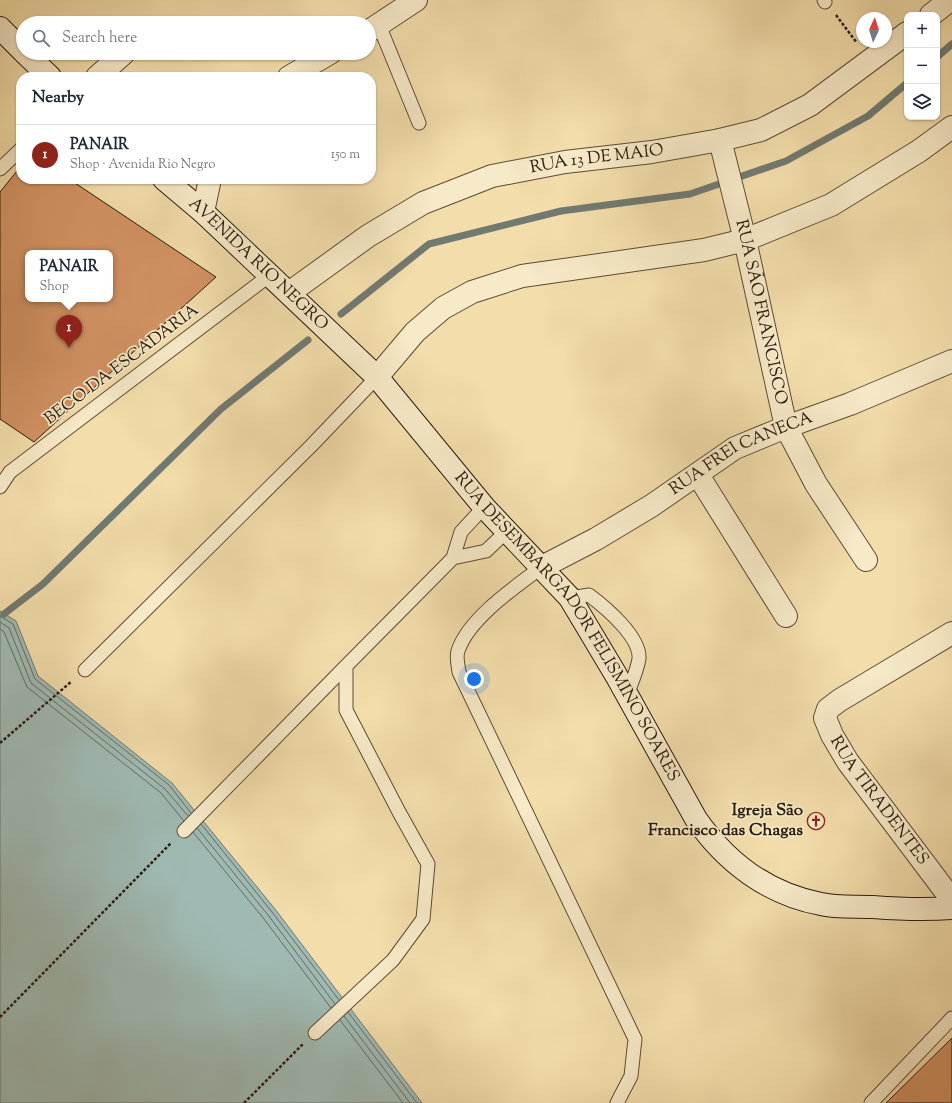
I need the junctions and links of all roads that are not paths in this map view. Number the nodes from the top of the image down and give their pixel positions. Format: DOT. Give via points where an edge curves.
graph roads {
  1 [pos="950,0"];
  2 [pos="410,2"];
  3 [pos="935,12"];
  4 [pos="376,27"];
  5 [pos="0,28"];
  6 [pos="376,32"];
  7 [pos="904,35"];
  8 [pos="16,44"];
  9 [pos="32,60"];
  10 [pos="116,60"];
  11 [pos="318,60"];
  12 [pos="45,72"];
  13 [pos="103,72"];
  14 [pos="298,72"];
  15 [pos="419,123"];
  16 [pos="952,127"];
  17 [pos="721,145"];
  18 [pos="16,153"];
  19 [pos="0,169"];
  20 [pos="170,184"];
  21 [pos="209,184"];
  22 [pos="204,212"];
  23 [pos="743,233"];
  24 [pos="270,275"];
  25 [pos="288,293"];
  26 [pos="333,335"];
  27 [pos="952,361"];
  28 [pos="377,377"];
  29 [pos="786,427"];
  30 [pos="5,469"];
  31 [pos="698,475"];
  32 [pos="0,487"];
  33 [pos="484,507"];
  34 [pos="507,531"];
  35 [pos="453,558"];
  36 [pos="866,560"];
  37 [pos="542,567"];
  38 [pos="570,598"];
  39 [pos="786,616"];
  40 [pos="952,633"];
  41 [pos="346,666"];
  42 [pos="85,670"];
  43 [pos="627,695"];
  44 [pos="184,831"];
  45 [pos="952,900"];
  46 [pos="952,908"];
  47 [pos="952,1018"];
  48 [pos="315,1033"];
  49 [pos="617,1103"];
  50 [pos="871,1103"];
  1 -- 3 [label="street"];
  2 -- 4 [label="street"];
  5 -- 8 [label="street"];
  6 -- 15 [label="lane"];
  7 -- 17 [label="street, RUA 13 DE MAIO" via="810,105 761,130"];
  9 -- 12 [label="street"];
  10 -- 13 [label="street"];
  11 -- 14 [label="street"];
  16 -- 23 [label="street" via="919,151 831,205"];
  17 -- 23 [label="street, RUA SÃO FRANCISCO"];
  17 -- 25 [label="street, RUA 13 DE MAIO" via="565,162 492,176 423,203 368,236"];
  18 -- 19 [label="lane"];
  20 -- 22 [label="street, AVENIDA RIO NEGRO"];
  21 -- 22 [label="street"];
  22 -- 24 [label="street, AVENIDA RIO NEGRO"];
  23 -- 28 [label="street" via="704,250 522,276 472,292 443,308 415,332"];
  23 -- 29 [label="street, RUA SÃO FRANCISCO"];
  24 -- 25 [label="street, AVENIDA RIO NEGRO"];
  24 -- 30 [label="lane, BECO DA ESCADARIA"];
  25 -- 26 [label="street, AVENIDA RIO NEGRO"];
  26 -- 28 [label="street, RUA DESEMBARGADOR FELISMINO SOARES"];
  27 -- 29 [label="street, RUA FREI CANECA" via="850,404"];
  28 -- 33 [label="street, RUA DESEMBARGADOR FELISMINO SOARES"];
  28 -- 42 [label="lane"];
  29 -- 31 [label="street, RUA FREI CANECA" via="735,448"];
  29 -- 36 [label="street, RUA SÃO FRANCISCO" via="816,484"];
  30 -- 32 [label="lane, BECO DA ESCADARIA"];
  31 -- 37 [label="street, RUA FREI CANECA" via="596,539"];
  31 -- 39 [label="street"];
  33 -- 34 [label="street, RUA DESEMBARGADOR FELISMINO SOARES"];
  33 -- 35 [label="lane" via="461,532"];
  34 -- 35 [label="lane" via="486,552"];
  34 -- 37 [label="street, RUA DESEMBARGADOR FELISMINO SOARES"];
  35 -- 41 [label="lane"];
  37 -- 38 [label="street, RUA DESEMBARGADOR FELISMINO SOARES"];
  37 -- 49 [label="lane" via="504,595 469,630 457,651 459,672 635,1039 631,1076"];
  38 -- 43 [label="street, RUA DESEMBARGADOR FELISMINO SOARES"];
  38 -- 43 [label="lane" via="589,595 605,607 632,635 639,658"];
  40 -- 45 [label="street, RUA TIRADENTES" via="840,700 828,709 826,714 826,723 848,762"];
  41 -- 44 [label="lane"];
  41 -- 48 [label="lane" via="346,710 428,864 423,919 393,960"];
  43 -- 46 [label="street, RUA DESEMBARGADOR FELISMINO SOARES" via="708,837 751,876 783,892 821,905 902,909"];
  47 -- 50 [label="lane"];
}
